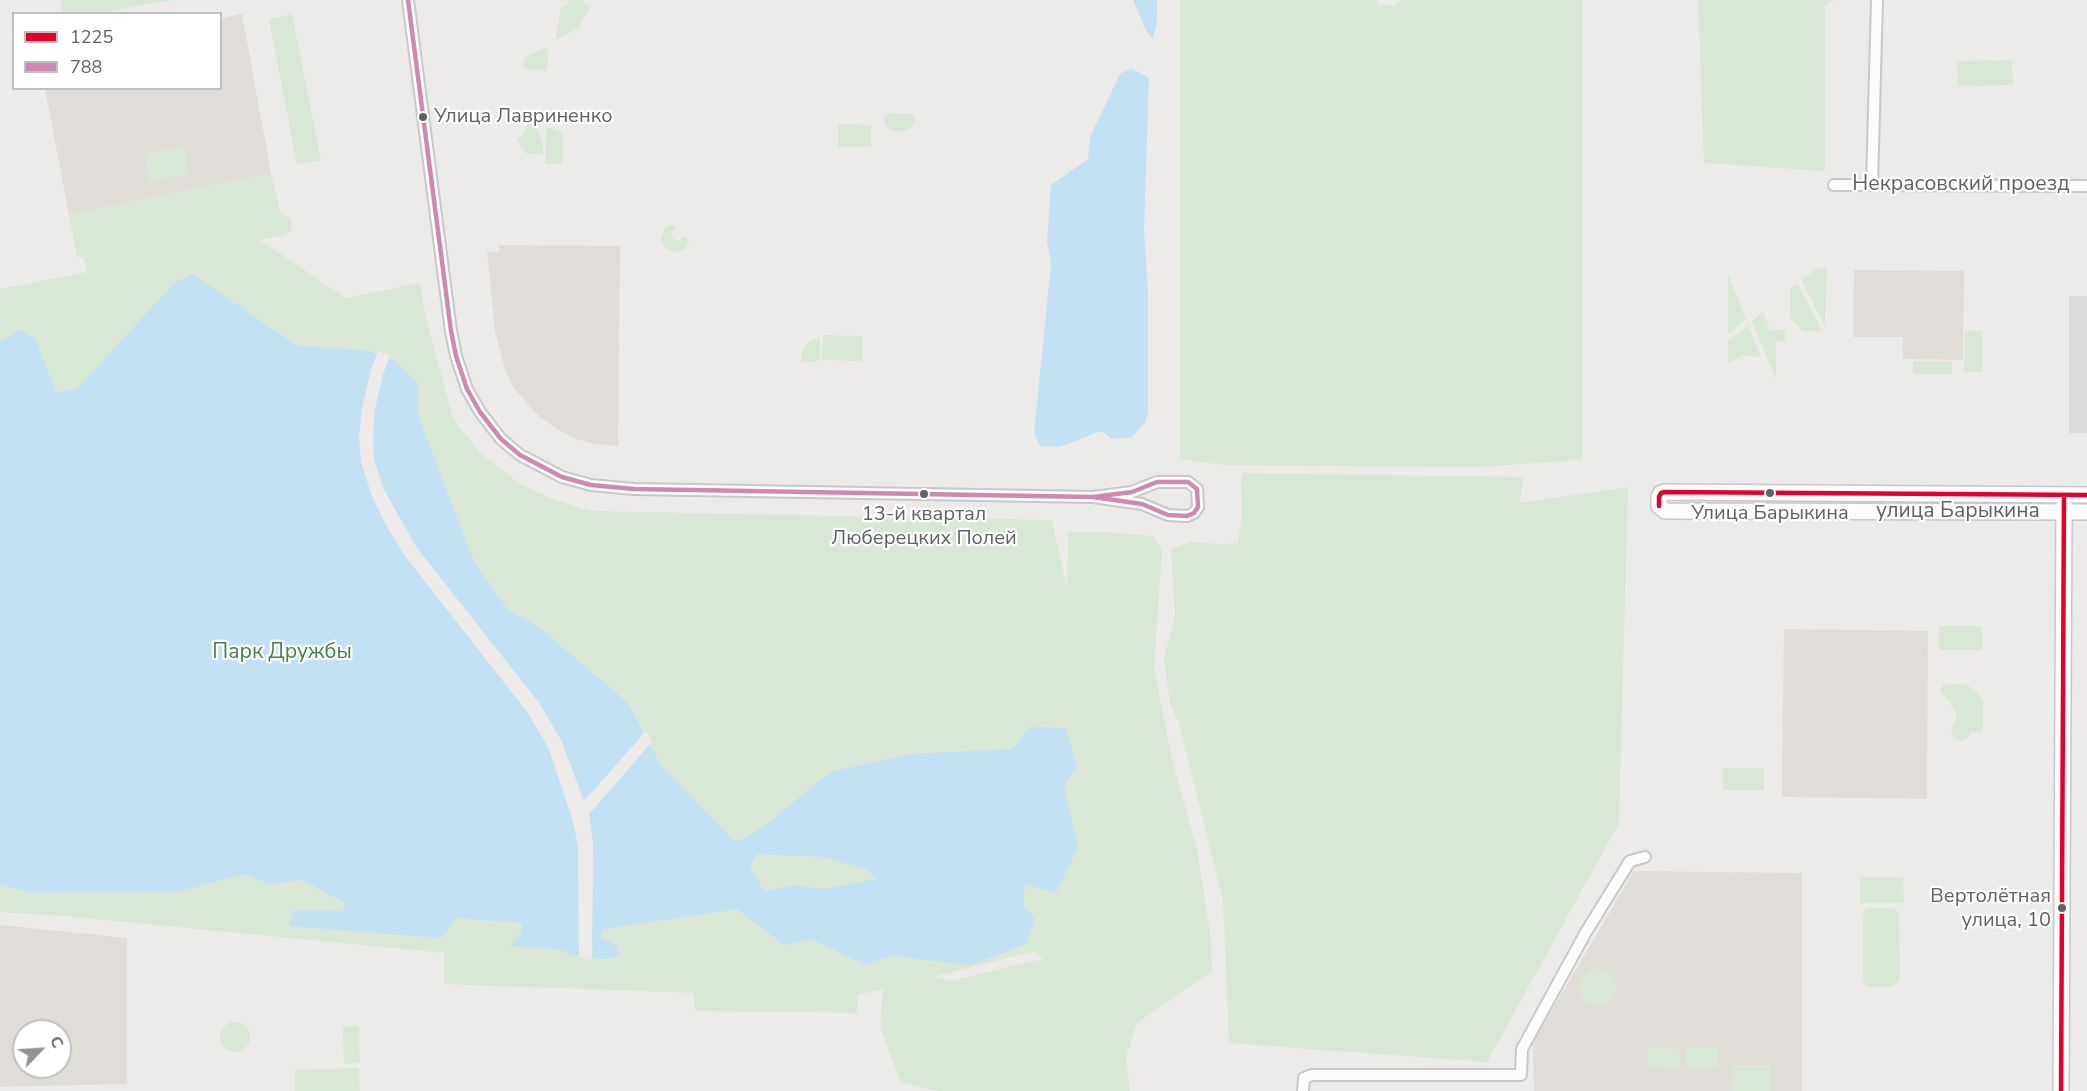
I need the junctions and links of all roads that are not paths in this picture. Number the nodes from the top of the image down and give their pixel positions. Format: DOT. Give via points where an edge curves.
graph roads {
  1 [pos="408,0"];
  2 [pos="1877,0"];
  3 [pos="1834,185"];
  4 [pos="1872,185"];
  5 [pos="2087,186"];
  6 [pos="2064,495"];
  7 [pos="2087,495"];
  8 [pos="1093,496"];
  9 [pos="2064,512"];
  10 [pos="2087,512"];
  11 [pos="1646,857"];
  12 [pos="1304,1091"];
  13 [pos="2061,1091"];
  1 -- 8 [label="street" via="456,356 480,412 501,439 520,455 562,477 591,485 628,488"];
  2 -- 4 [label="street"];
  3 -- 4 [label="street, Некрасовский проезд"];
  4 -- 5 [label="street, Некрасовский проезд"];
  6 -- 7 [label="street, улица Барыкина"];
  6 -- 9 [label="street"];
  6 -- 9 [label="street, улица Барыкина" via="1665,492 1659,497 1659,506 1665,511"];
  8 -- 8 [label="street" via="1142,504 1167,515 1187,516 1198,507 1198,491 1188,482 1157,482 1132,492"];
  9 -- 10 [label="street, улица Барыкина"];
  9 -- 13 [label="street"];
  11 -- 12 [label="street" via="1630,861 1586,932 1522,1049 1521,1075 1312,1075 1304,1078"];
}
